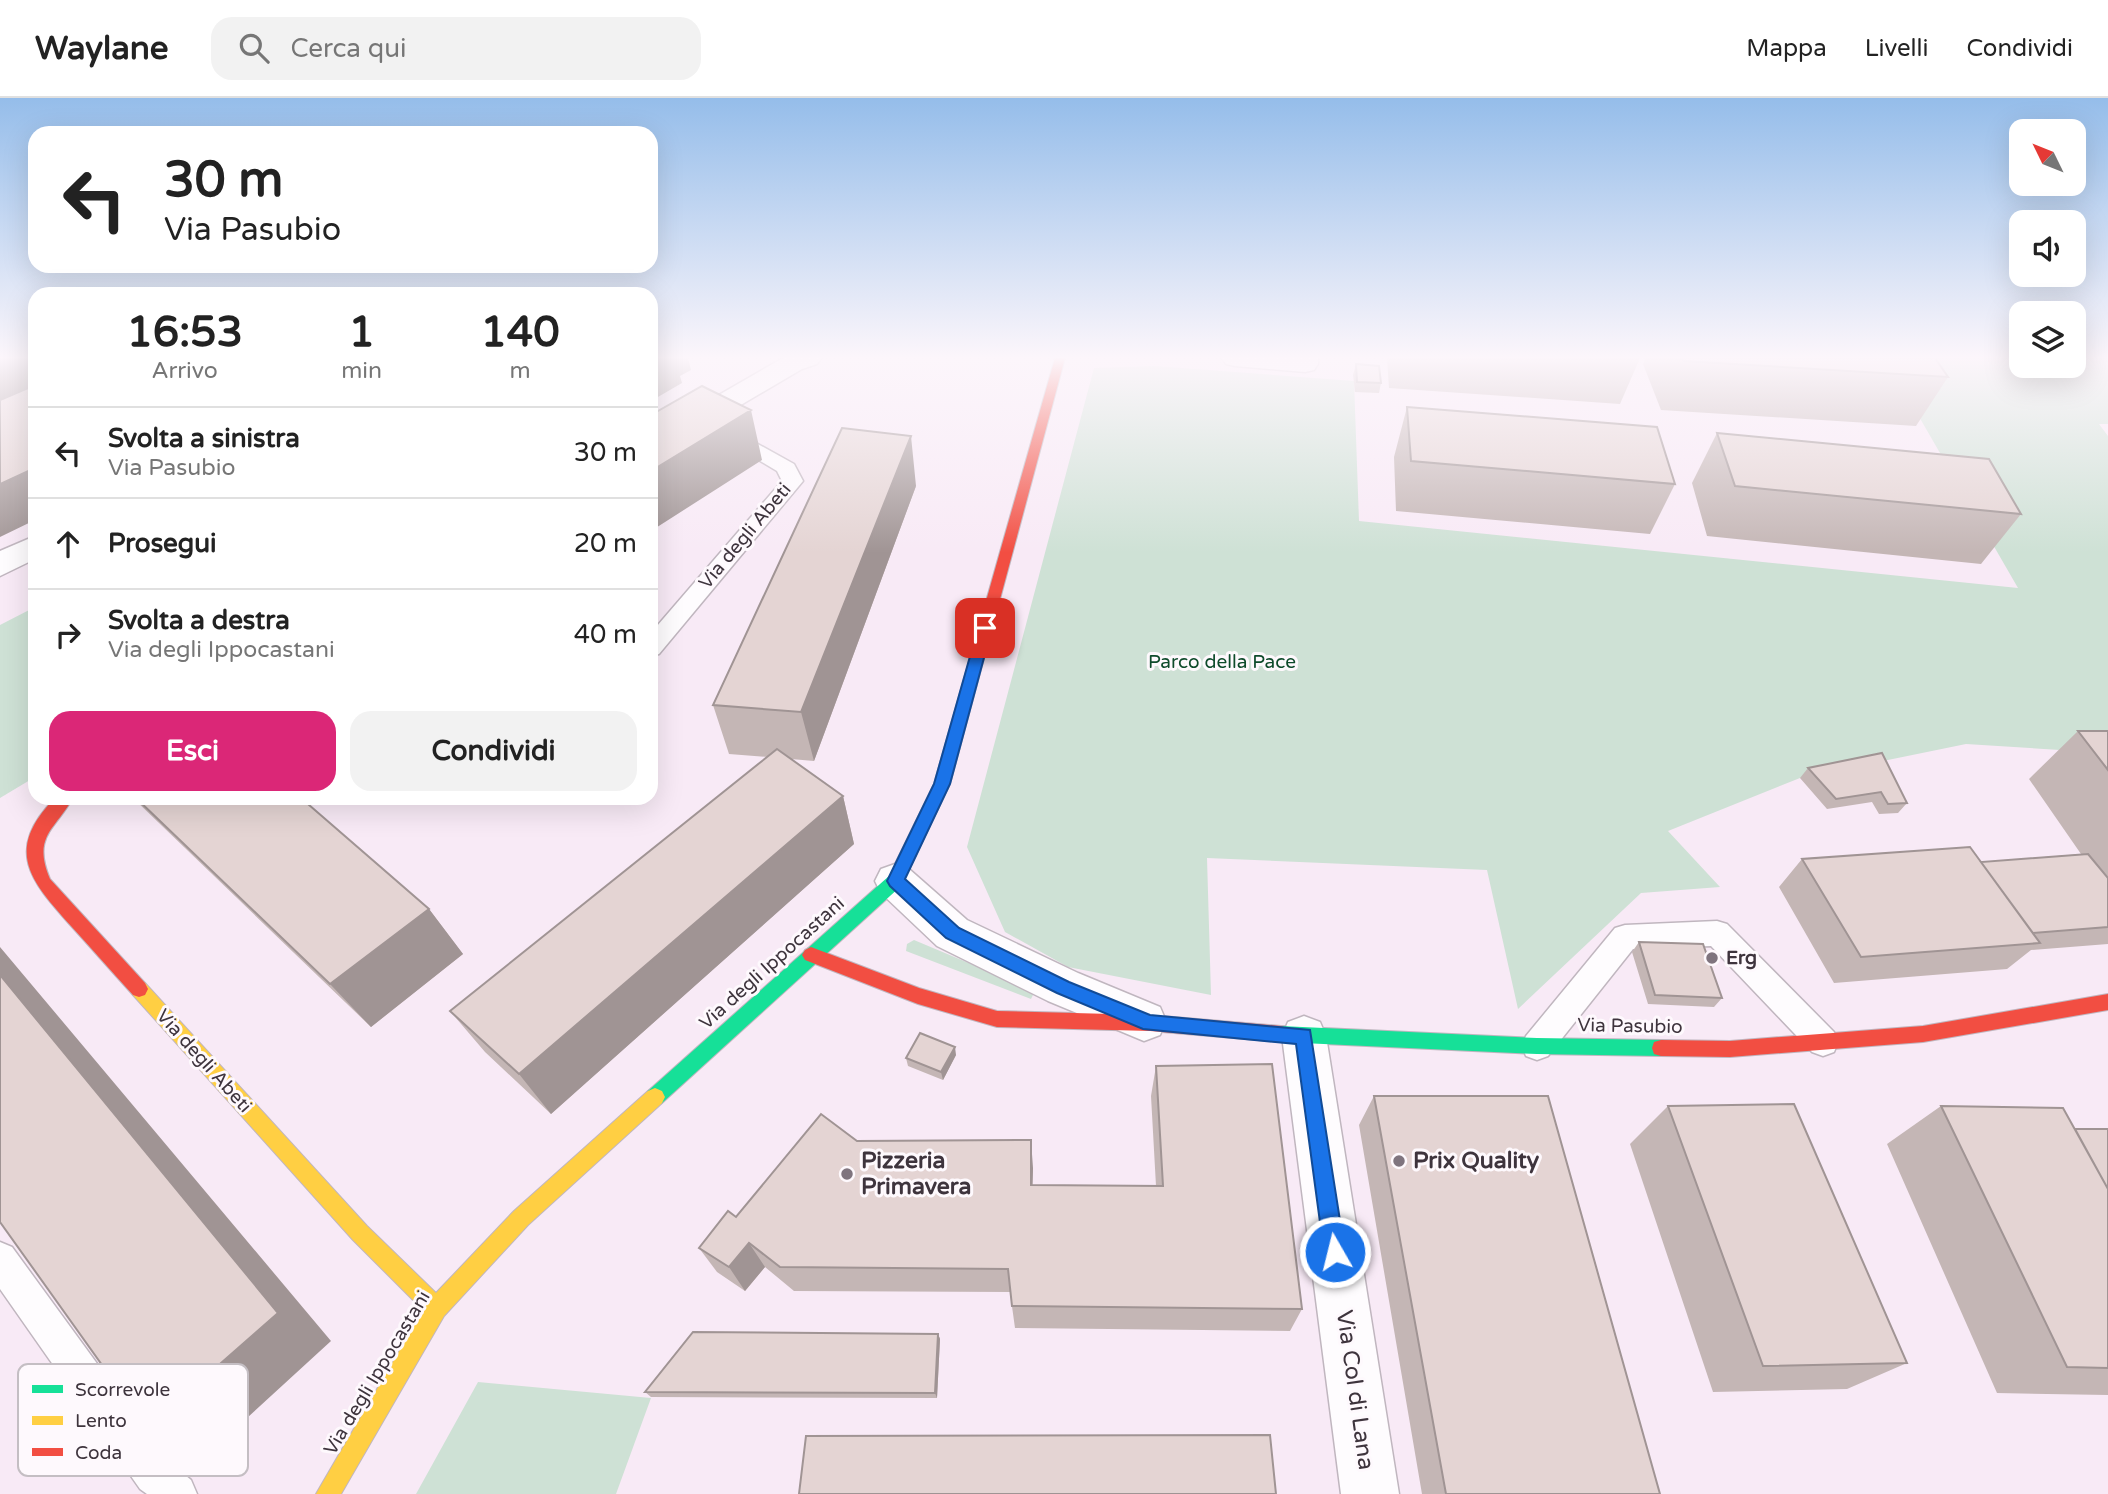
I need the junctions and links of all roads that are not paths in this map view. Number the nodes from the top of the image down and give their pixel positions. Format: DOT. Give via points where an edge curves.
graph roads {
  1 [pos="690,423"];
  2 [pos="711,423"];
  3 [pos="1042,423"];
  4 [pos="658,442"];
  5 [pos="28,550"];
  6 [pos="0,565"];
  7 [pos="28,567"];
  8 [pos="0,576"];
  9 [pos="658,640"];
  10 [pos="59,805"];
  11 [pos="895,881"];
  12 [pos="811,955"];
  13 [pos="2108,1002"];
  14 [pos="1150,1023"];
  15 [pos="1304,1036"];
  16 [pos="1823,1042"];
  17 [pos="1536,1046"];
  18 [pos="0,1259"];
  19 [pos="436,1308"];
  20 [pos="75,1364"];
  21 [pos="155,1476"];
  22 [pos="177,1494"];
  23 [pos="328,1494"];
  24 [pos="1370,1494"];
  1 -- 4 [label="street"];
  2 -- 9 [label="lane, Via degli Abeti" via="787,468 793,481"];
  3 -- 11 [label="street, Via degli Ippocastani" via="942,784"];
  5 -- 6 [label="street"];
  7 -- 8 [label="street"];
  10 -- 19 [label="street, Via degli Abeti" via="40,828 33,850 33,869 43,883 360,1233"];
  11 -- 12 [label="street, Via degli Ippocastani"];
  11 -- 14 [label="street" via="952,933 1063,988"];
  12 -- 14 [label="street, Via Pasubio" via="918,996 997,1018"];
  12 -- 19 [label="street, Via degli Ippocastani" via="521,1218"];
  13 -- 16 [label="street, Via Pasubio" via="1923,1034"];
  14 -- 15 [label="street, Via Pasubio"];
  15 -- 17 [label="street, Via Pasubio"];
  15 -- 24 [label="street, Via Col di Lana"];
  16 -- 17 [label="street, Via Pasubio" via="1730,1049"];
  16 -- 17 [label="lane" via="1717,933 1625,937"];
  18 -- 20 [label="lane"];
  19 -- 23 [label="street, Via degli Ippocastani"];
  21 -- 22 [label="lane"];
}
